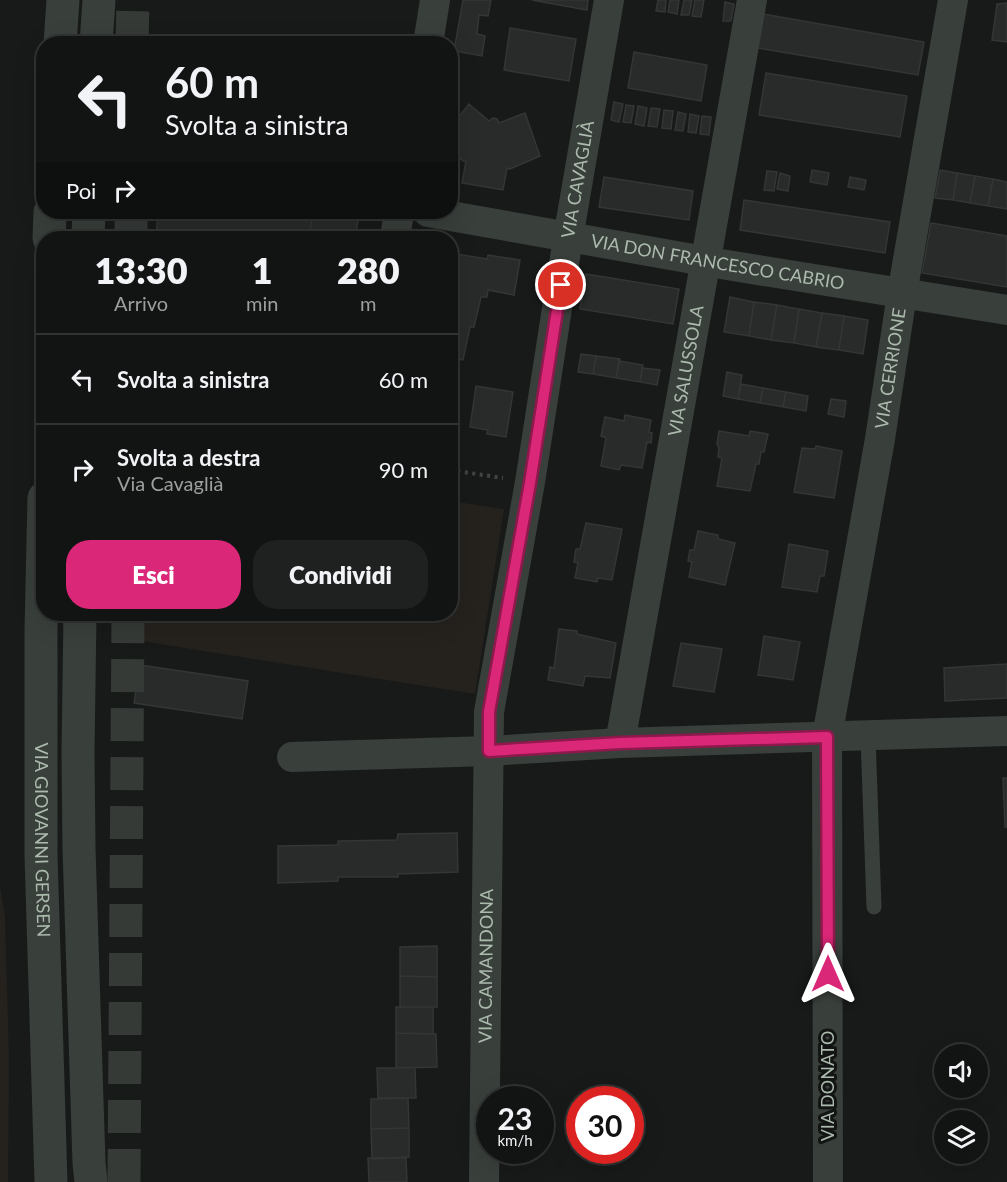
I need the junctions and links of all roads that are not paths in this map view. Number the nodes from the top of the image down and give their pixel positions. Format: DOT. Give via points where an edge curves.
graph roads {
  1 [pos="63,0"];
  2 [pos="99,0"];
  3 [pos="435,0"];
  4 [pos="609,0"];
  5 [pos="752,0"];
  6 [pos="953,0"];
  7 [pos="61,36"];
  8 [pos="97,36"];
  9 [pos="429,36"];
  10 [pos="458,218"];
  11 [pos="568,238"];
  12 [pos="704,261"];
  13 [pos="903,294"];
  14 [pos="1007,310"];
  15 [pos="41,621"];
  16 [pos="80,621"];
  17 [pos="1007,731"];
  18 [pos="868,736"];
  19 [pos="827,737"];
  20 [pos="620,743"];
  21 [pos="489,751"];
  22 [pos="292,757"];
  23 [pos="874,907"];
  24 [pos="51,1182"];
  25 [pos="91,1182"];
  26 [pos="484,1182"];
  27 [pos="828,1182"];
  1 -- 7 [label="street"];
  2 -- 8 [label="street"];
  3 -- 9 [label="street"];
  4 -- 11 [label="street, VIA CAVAGLIÀ"];
  5 -- 12 [label="street, VIA SALUSSOLA"];
  6 -- 13 [label="street, VIA CERRIONE"];
  10 -- 11 [label="street, VIA DON FRANCESCO CABRIO"];
  11 -- 12 [label="street, VIA DON FRANCESCO CABRIO"];
  11 -- 21 [label="street, VIA CAVAGLIÀ" via="489,712"];
  12 -- 13 [label="street, VIA DON FRANCESCO CABRIO"];
  12 -- 20 [label="street, VIA SALUSSOLA"];
  13 -- 14 [label="street, VIA DON FRANCESCO CABRIO"];
  13 -- 19 [label="street, VIA CERRIONE"];
  15 -- 24 [label="street, VIA GIOVANNI GERSEN" via="41,855"];
  16 -- 25 [label="street, VIA GIOVANNI GERSEN" via="79,848"];
  17 -- 18 [label="street"];
  18 -- 19 [label="street"];
  18 -- 23 [label="lane"];
  19 -- 20 [label="street"];
  19 -- 27 [label="street, VIA DONATO"];
  20 -- 21 [label="street"];
  21 -- 22 [label="street"];
  21 -- 26 [label="street, VIA CAMANDONA"];
}
